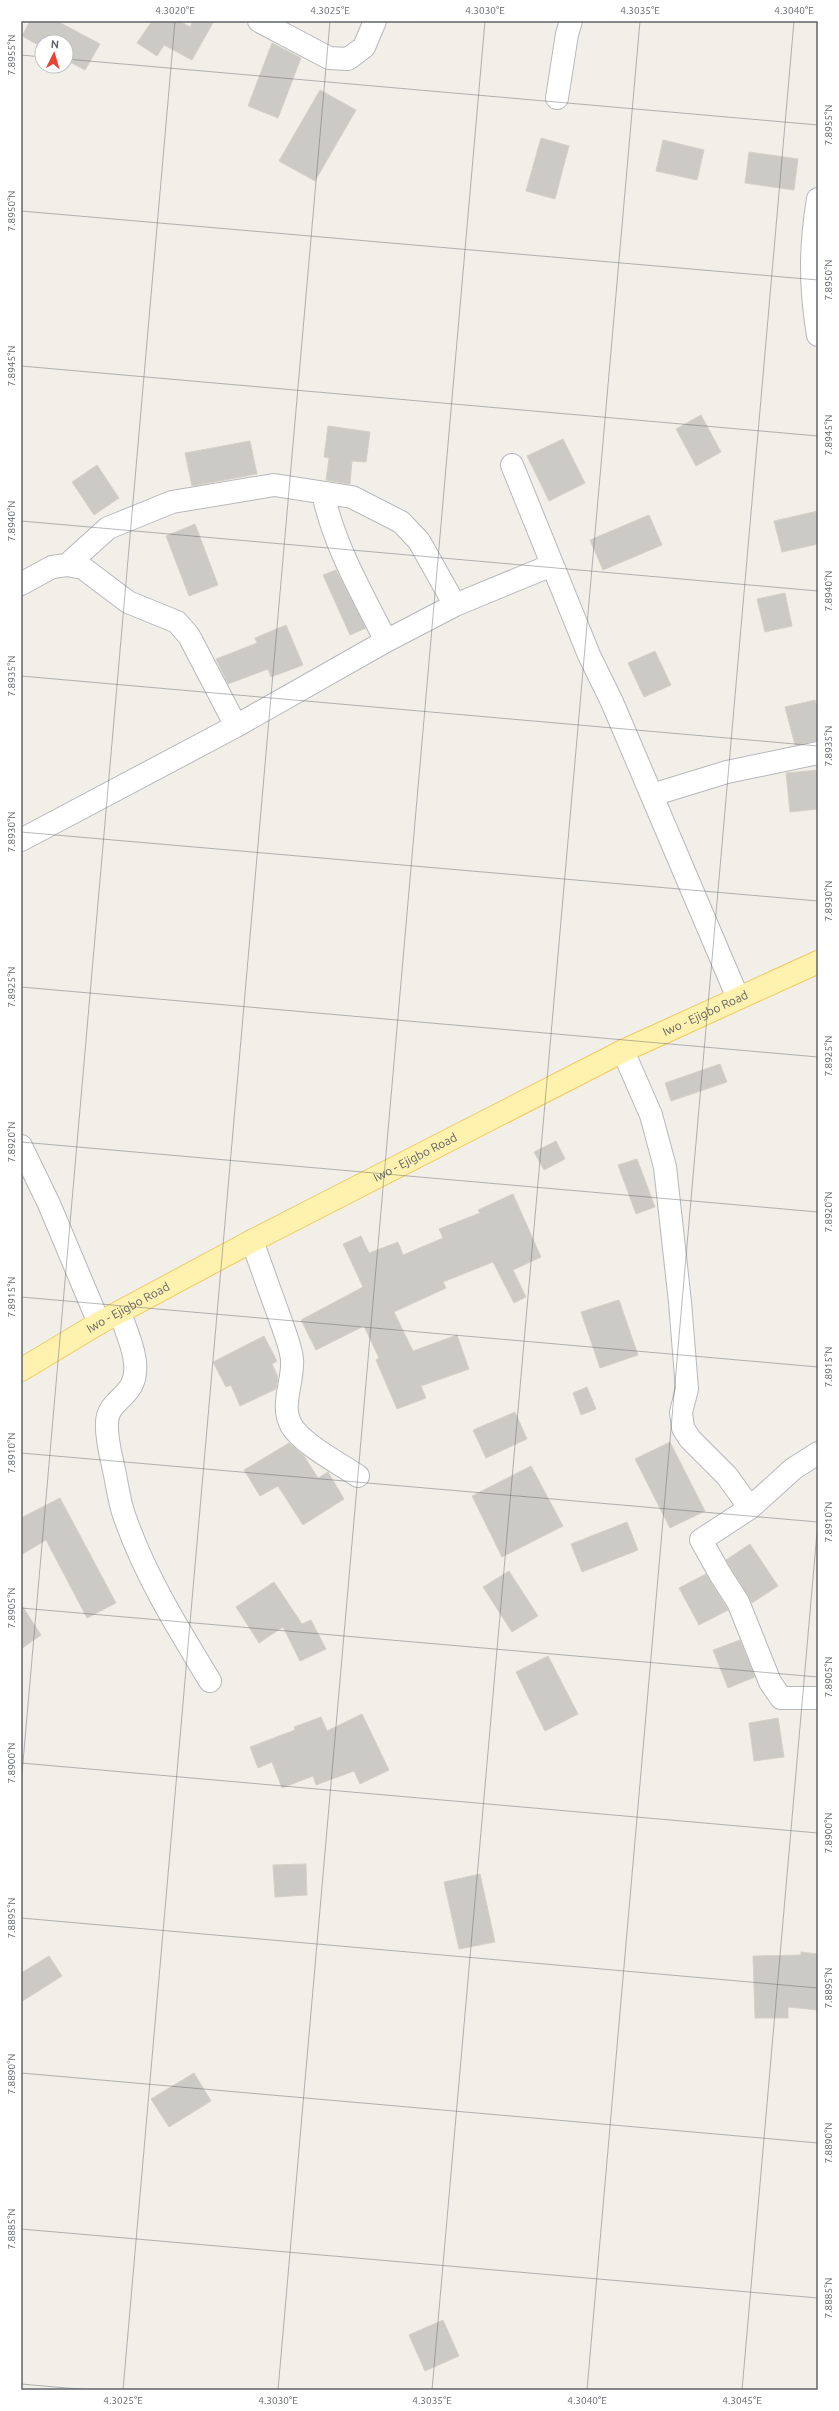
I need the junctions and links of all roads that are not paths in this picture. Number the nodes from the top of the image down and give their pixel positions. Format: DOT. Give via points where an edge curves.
graph roads {
  1 [pos="259,21"];
  2 [pos="375,21"];
  3 [pos="571,21"];
  4 [pos="557,98"];
  5 [pos="818,199"];
  6 [pos="818,335"];
  7 [pos="512,465"];
  8 [pos="323,493"];
  9 [pos="67,565"];
  10 [pos="552,565"];
  11 [pos="21,584"];
  12 [pos="454,605"];
  13 [pos="386,641"];
  14 [pos="236,726"];
  15 [pos="818,753"];
  16 [pos="652,795"];
  17 [pos="21,840"];
  18 [pos="818,962"];
  19 [pos="738,998"];
  20 [pos="623,1051"];
  21 [pos="21,1146"];
  22 [pos="252,1241"];
  23 [pos="120,1313"];
  24 [pos="99,1323"];
  25 [pos="21,1370"];
  26 [pos="818,1453"];
  27 [pos="358,1476"];
  28 [pos="750,1508"];
  29 [pos="210,1681"];
  30 [pos="818,1698"];
  1 -- 2 [label="street" via="329,58 348,59 364,47"];
  3 -- 4 [label="street"];
  5 -- 6 [label="street" via="811,238 811,271"];
  7 -- 10 [label="street"];
  8 -- 9 [label="street" via="274,485 172,502 108,528"];
  8 -- 12 [label="street" via="352,497 401,522 419,541"];
  8 -- 13 [label="street" via="336,540"];
  9 -- 11 [label="street" via="52,567"];
  9 -- 14 [label="street" via="83,568 128,602 177,622 189,636"];
  10 -- 12 [label="street"];
  10 -- 16 [label="street"];
  12 -- 13 [label="street"];
  13 -- 14 [label="street"];
  14 -- 17 [label="street"];
  15 -- 16 [label="street" via="727,772"];
  16 -- 19 [label="street"];
  18 -- 19 [label="main road, Iwo - Ejigbo Road"];
  19 -- 20 [label="main road, Iwo - Ejigbo Road"];
  20 -- 22 [label="main road, Iwo - Ejigbo Road"];
  20 -- 28 [label="street" via="651,1115 665,1167 687,1389 682,1412 684,1428 690,1439 727,1476"];
  21 -- 24 [label="street" via="49,1204"];
  22 -- 23 [label="main road, Iwo - Ejigbo Road"];
  22 -- 27 [label="street" via="292,1360 286,1403 289,1420 300,1437"];
  23 -- 24 [label="main road, Iwo - Ejigbo Road"];
  23 -- 29 [label="street" via="135,1364 131,1386 108,1411 107,1422 122,1510 140,1555 166,1607"];
  24 -- 25 [label="main road, Iwo - Ejigbo Road"];
  26 -- 28 [label="street" via="793,1469"];
  28 -- 30 [label="street" via="701,1540 738,1602 770,1682 781,1698"];
}
